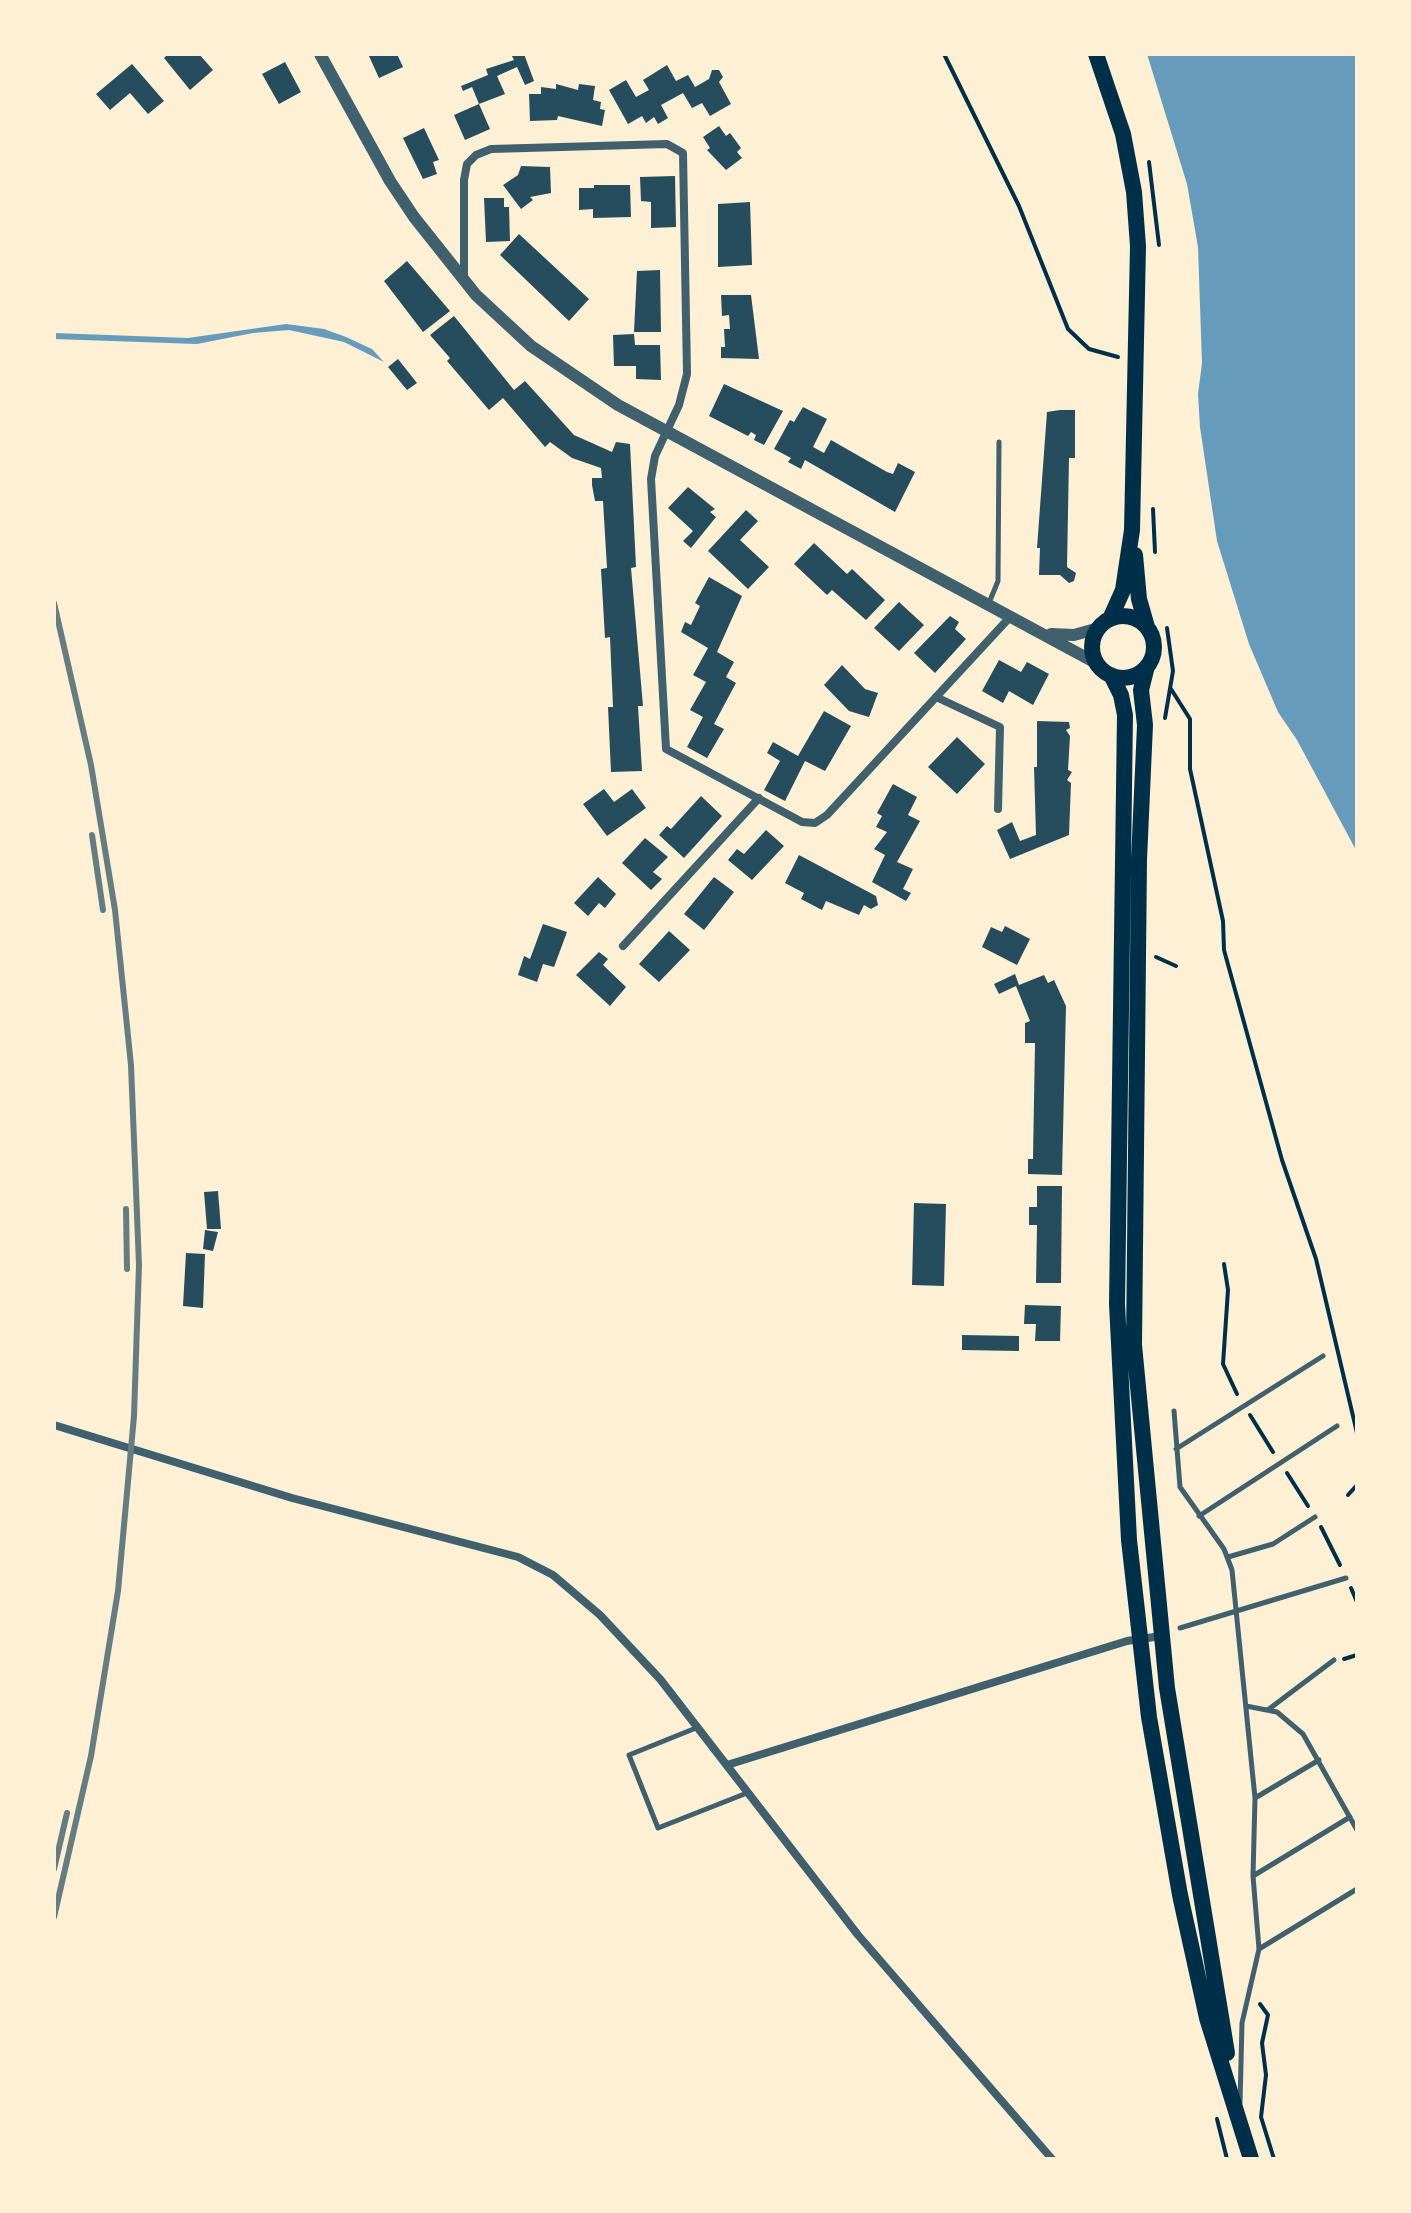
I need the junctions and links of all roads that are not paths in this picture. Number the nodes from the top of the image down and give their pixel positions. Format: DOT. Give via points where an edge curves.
graph roads {
  1 [pos="320,54"];
  2 [pos="1096,54"];
  3 [pos="464,282"];
  4 [pos="666,432"];
  5 [pos="999,442"];
  6 [pos="1132,530"];
  7 [pos="989,603"];
  8 [pos="1012,615"];
  9 [pos="1104,623"];
  10 [pos="1148,628"];
  11 [pos="1047,633"];
  12 [pos="1096,663"];
  13 [pos="1147,666"];
  14 [pos="1111,675"];
  15 [pos="936,697"];
  16 [pos="759,798"];
  17 [pos="998,809"];
  18 [pos="623,946"];
  19 [pos="1323,1356"];
  20 [pos="1174,1411"];
  21 [pos="54,1425"];
  22 [pos="1337,1426"];
  23 [pos="1175,1449"];
  24 [pos="1199,1516"];
  25 [pos="1315,1517"];
  26 [pos="1228,1557"];
  27 [pos="1346,1578"];
  28 [pos="1236,1611"];
  29 [pos="1180,1628"];
  30 [pos="1161,1636"];
  31 [pos="1139,1638"];
  32 [pos="1334,1660"];
  33 [pos="1246,1706"];
  34 [pos="1269,1709"];
  35 [pos="696,1728"];
  36 [pos="1319,1760"];
  37 [pos="727,1765"];
  38 [pos="748,1792"];
  39 [pos="1255,1798"];
  40 [pos="1350,1817"];
  41 [pos="1357,1830"];
  42 [pos="1253,1876"];
  43 [pos="1357,1889"];
  44 [pos="1259,1949"];
  45 [pos="1241,2124"];
  46 [pos="1052,2159"];
  47 [pos="1251,2159"];
  1 -- 3 [label="street" via="390,181"];
  2 -- 6 [label="main road" via="1119,119 1134,192 1138,246"];
  3 -- 4 [label="street" via="547,358"];
  3 -- 4 [label="street" via="464,180 467,164 476,155 491,149 667,144 679,148 685,159 688,362 683,397"];
  4 -- 7 [label="street"];
  4 -- 16 [label="street" via="651,479 666,749"];
  5 -- 7 [label="lane" via="998,581"];
  6 -- 9 [label="main road" via="1123,590"];
  6 -- 10 [label="main road" via="1139,599"];
  7 -- 8 [label="street"];
  8 -- 11 [label="street"];
  8 -- 15 [label="street"];
  9 -- 10 [label="main road" via="1132,617"];
  9 -- 11 [label="street" via="1074,635"];
  9 -- 12 [label="main road" via="1092,643"];
  10 -- 13 [label="main road" via="1154,649"];
  11 -- 12 [label="street"];
  12 -- 14 [label="main road"];
  13 -- 14 [label="main road" via="1132,677"];
  13 -- 30 [label="main road" via="1141,690 1145,735 1133,1326"];
  14 -- 31 [label="main road" via="1125,715 1118,1327"];
  15 -- 16 [label="street" via="822,819 802,822"];
  15 -- 17 [label="street" via="1000,727"];
  16 -- 18 [label="street"];
  19 -- 23 [label="lane"];
  20 -- 23 [label="lane"];
  21 -- 35 [label="street" via="292,1498 532,1562 600,1615 660,1679"];
  22 -- 24 [label="lane"];
  23 -- 24 [label="lane" via="1180,1487"];
  24 -- 26 [label="lane"];
  25 -- 26 [label="lane" via="1273,1544"];
  26 -- 28 [label="lane"];
  27 -- 28 [label="lane"];
  28 -- 29 [label="lane"];
  28 -- 33 [label="lane"];
  30 -- 31 [label="street"];
  30 -- 45 [label="main road" via="1206,1941"];
  31 -- 37 [label="street"];
  31 -- 45 [label="main road" via="1186,1923 1207,2018"];
  32 -- 34 [label="lane"];
  33 -- 34 [label="lane"];
  33 -- 39 [label="lane"];
  34 -- 36 [label="lane" via="1303,1734"];
  35 -- 37 [label="street"];
  35 -- 38 [label="lane" via="629,1755 658,1828"];
  36 -- 39 [label="lane"];
  36 -- 40 [label="lane"];
  37 -- 38 [label="street"];
  38 -- 46 [label="street" via="908,1995"];
  39 -- 42 [label="lane"];
  40 -- 41 [label="lane"];
  40 -- 42 [label="lane"];
  42 -- 44 [label="lane"];
  43 -- 44 [label="lane"];
  44 -- 45 [label="lane" via="1242,2023"];
  45 -- 47 [label="main road"];
}
